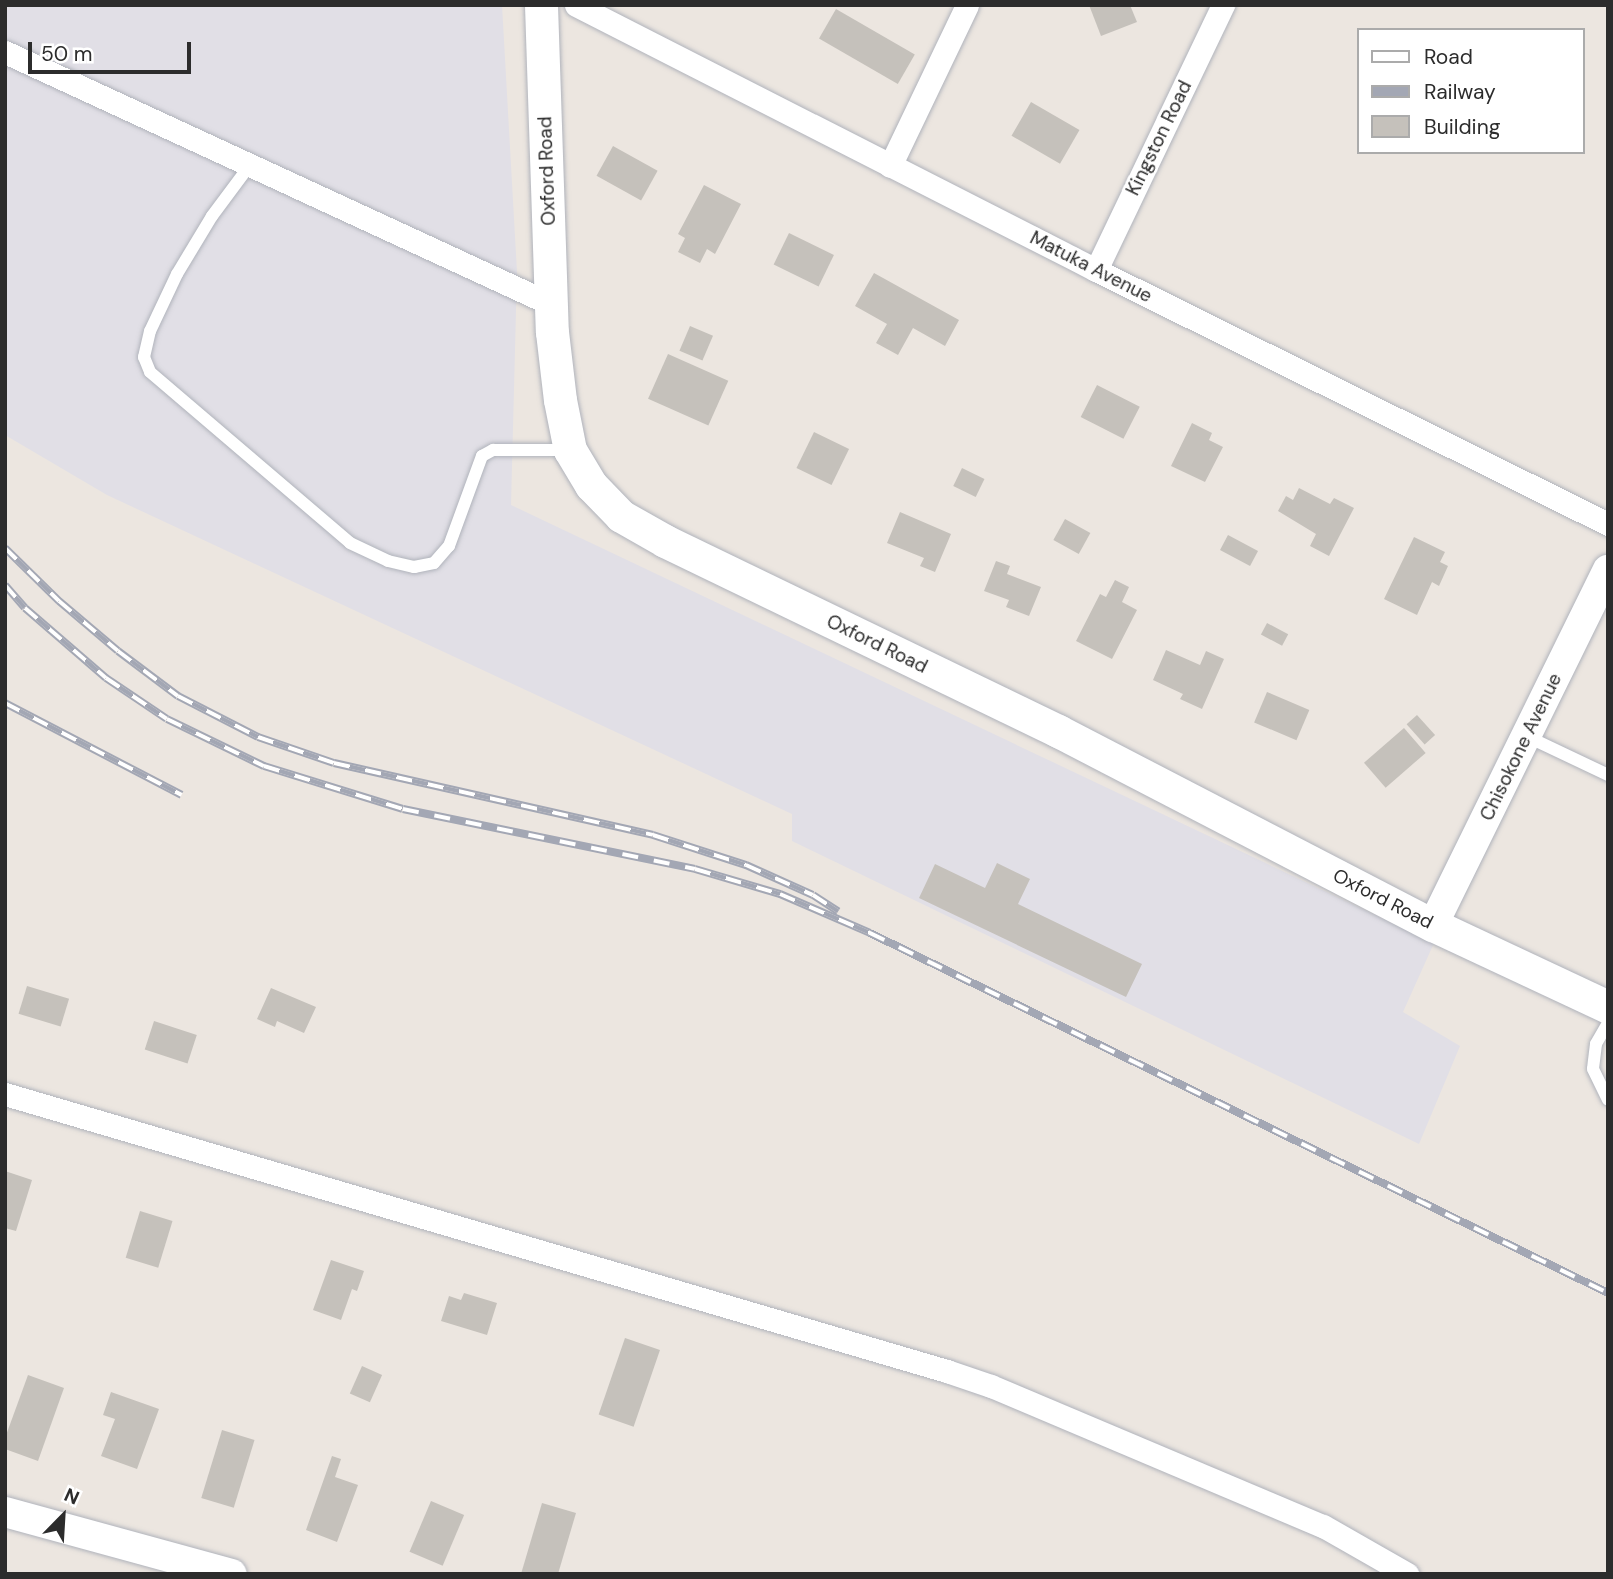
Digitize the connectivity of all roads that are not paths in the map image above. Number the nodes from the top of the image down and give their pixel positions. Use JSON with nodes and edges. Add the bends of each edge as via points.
{"nodes":[{"id":1,"x":541,"y":5,"type":"edge"},
{"id":2,"x":576,"y":5,"type":"edge"},
{"id":3,"x":967,"y":5,"type":"edge"},
{"id":4,"x":1223,"y":5,"type":"edge"},
{"id":5,"x":5,"y":52,"type":"edge"},
{"id":6,"x":250,"y":165,"type":"junction"},
{"id":7,"x":890,"y":166,"type":"junction"},
{"id":8,"x":1096,"y":270,"type":"junction"},
{"id":9,"x":551,"y":304,"type":"junction"},
{"id":10,"x":570,"y":450,"type":"junction"},
{"id":11,"x":1608,"y":524,"type":"edge"},
{"id":12,"x":1608,"y":570,"type":"edge"},
{"id":13,"x":1526,"y":736,"type":"junction"},
{"id":14,"x":1608,"y":775,"type":"edge"},
{"id":15,"x":1433,"y":925,"type":"junction"},
{"id":16,"x":1608,"y":1007,"type":"edge"},
{"id":17,"x":1608,"y":1023,"type":"edge"},
{"id":18,"x":5,"y":1094,"type":"edge"},
{"id":19,"x":1608,"y":1100,"type":"edge"},
{"id":20,"x":5,"y":1513,"type":"edge"},
{"id":21,"x":200,"y":1569,"type":"edge"},
{"id":22,"x":232,"y":1574,"type":"edge"},
{"id":23,"x":1407,"y":1574,"type":"edge"}],
"edges":[{"from":1,"to":9,"type":"main road","name":"Oxford Road"},
{"from":2,"to":7,"type":"street","name":"Matuka Avenue"},
{"from":3,"to":7,"type":"street"},
{"from":4,"to":8,"type":"street","name":"Kingston Road"},
{"from":5,"to":6,"type":"street"},
{"from":6,"to":9,"type":"street"},
{"from":6,"to":10,"type":"lane","via":[[177,274],[150,331],[144,357],[150,372],[350,543],[388,561],[414,567],[434,563],[449,547],[482,456],[493,450]]},
{"from":7,"to":8,"type":"street","name":"Matuka Avenue"},
{"from":8,"to":11,"type":"street","name":"Matuka Avenue"},
{"from":9,"to":10,"type":"main road","name":"Oxford Road"},
{"from":10,"to":15,"type":"main road","name":"Oxford Road","via":[[591,485],[621,516],[665,541],[1058,731]]},
{"from":12,"to":13,"type":"street","name":"Chisokone Avenue"},
{"from":13,"to":14,"type":"lane"},
{"from":13,"to":15,"type":"street","name":"Chisokone Avenue"},
{"from":15,"to":16,"type":"main road","name":"Oxford Road"},
{"from":17,"to":19,"type":"lane","via":[[1597,1044],[1593,1069]]},
{"from":18,"to":23,"type":"street","via":[[969,1379],[1323,1526]]},
{"from":20,"to":21,"type":"street"},
{"from":21,"to":22,"type":"street"}]}
